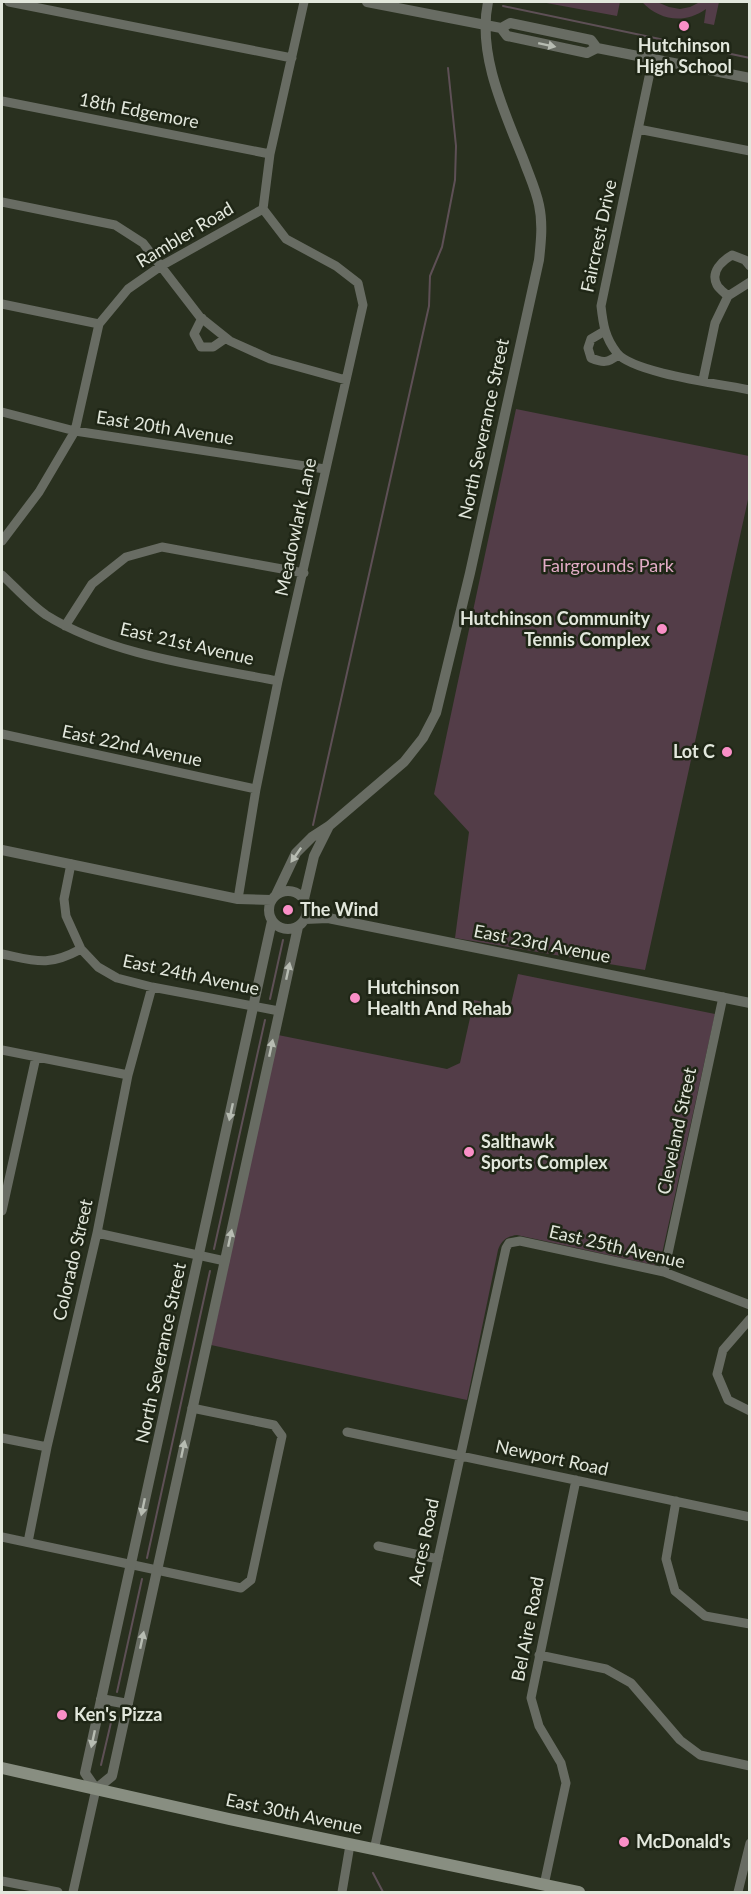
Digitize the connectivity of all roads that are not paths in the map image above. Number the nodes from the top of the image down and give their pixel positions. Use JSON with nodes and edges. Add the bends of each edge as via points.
{"nodes":[{"id":1,"x":9,"y":2,"type":"edge"},
{"id":2,"x":304,"y":2,"type":"edge"},
{"id":3,"x":373,"y":2,"type":"edge"},
{"id":4,"x":488,"y":2,"type":"edge"},
{"id":5,"x":486,"y":25,"type":"junction"},
{"id":6,"x":292,"y":58,"type":"junction"},
{"id":7,"x":653,"y":58,"type":"junction"},
{"id":8,"x":750,"y":78,"type":"edge"},
{"id":9,"x":2,"y":101,"type":"edge"},
{"id":10,"x":638,"y":129,"type":"junction"},
{"id":11,"x":750,"y":152,"type":"edge"},
{"id":12,"x":270,"y":154,"type":"junction"},
{"id":13,"x":2,"y":202,"type":"edge"},
{"id":14,"x":263,"y":209,"type":"junction"},
{"id":15,"x":161,"y":266,"type":"junction"},
{"id":16,"x":750,"y":266,"type":"edge"},
{"id":17,"x":750,"y":282,"type":"edge"},
{"id":18,"x":728,"y":296,"type":"junction"},
{"id":19,"x":2,"y":304,"type":"edge"},
{"id":20,"x":202,"y":318,"type":"junction"},
{"id":21,"x":99,"y":324,"type":"junction"},
{"id":22,"x":603,"y":332,"type":"junction"},
{"id":23,"x":226,"y":338,"type":"junction"},
{"id":24,"x":618,"y":355,"type":"junction"},
{"id":25,"x":346,"y":380,"type":"junction"},
{"id":26,"x":703,"y":380,"type":"junction"},
{"id":27,"x":750,"y":390,"type":"edge"},
{"id":28,"x":2,"y":412,"type":"edge"},
{"id":29,"x":75,"y":431,"type":"junction"},
{"id":30,"x":325,"y":469,"type":"junction"},
{"id":31,"x":2,"y":541,"type":"edge"},
{"id":32,"x":304,"y":573,"type":"junction"},
{"id":33,"x":2,"y":575,"type":"edge"},
{"id":34,"x":65,"y":626,"type":"junction"},
{"id":35,"x":278,"y":681,"type":"junction"},
{"id":36,"x":2,"y":734,"type":"edge"},
{"id":37,"x":256,"y":789,"type":"junction"},
{"id":38,"x":329,"y":826,"type":"junction"},
{"id":39,"x":2,"y":850,"type":"edge"},
{"id":40,"x":70,"y":864,"type":"junction"},
{"id":41,"x":274,"y":897,"type":"junction"},
{"id":42,"x":238,"y":899,"type":"junction"},
{"id":43,"x":305,"y":901,"type":"junction"},
{"id":44,"x":270,"y":917,"type":"junction"},
{"id":45,"x":328,"y":918,"type":"junction"},
{"id":46,"x":302,"y":923,"type":"junction"},
{"id":47,"x":81,"y":949,"type":"junction"},
{"id":48,"x":2,"y":954,"type":"edge"},
{"id":49,"x":152,"y":987,"type":"junction"},
{"id":50,"x":723,"y":998,"type":"junction"},
{"id":51,"x":750,"y":1003,"type":"edge"},
{"id":52,"x":254,"y":1006,"type":"junction"},
{"id":53,"x":279,"y":1011,"type":"junction"},
{"id":54,"x":2,"y":1050,"type":"edge"},
{"id":55,"x":36,"y":1057,"type":"junction"},
{"id":56,"x":128,"y":1075,"type":"junction"},
{"id":57,"x":2,"y":1211,"type":"edge"},
{"id":58,"x":97,"y":1233,"type":"junction"},
{"id":59,"x":509,"y":1243,"type":"joint"},
{"id":60,"x":199,"y":1255,"type":"junction"},
{"id":61,"x":225,"y":1261,"type":"junction"},
{"id":62,"x":664,"y":1272,"type":"junction"},
{"id":63,"x":750,"y":1305,"type":"edge"},
{"id":64,"x":750,"y":1318,"type":"edge"},
{"id":65,"x":192,"y":1408,"type":"junction"},
{"id":66,"x":750,"y":1411,"type":"edge"},
{"id":67,"x":347,"y":1432,"type":"dead end"},
{"id":68,"x":2,"y":1438,"type":"edge"},
{"id":69,"x":47,"y":1447,"type":"junction"},
{"id":70,"x":459,"y":1456,"type":"junction"},
{"id":71,"x":576,"y":1480,"type":"junction"},
{"id":72,"x":676,"y":1502,"type":"junction"},
{"id":73,"x":750,"y":1517,"type":"edge"},
{"id":74,"x":2,"y":1537,"type":"edge"},
{"id":75,"x":28,"y":1542,"type":"junction"},
{"id":76,"x":378,"y":1546,"type":"dead end"},
{"id":77,"x":438,"y":1559,"type":"junction"},
{"id":78,"x":131,"y":1564,"type":"junction"},
{"id":79,"x":157,"y":1570,"type":"junction"},
{"id":80,"x":750,"y":1624,"type":"edge"},
{"id":81,"x":539,"y":1655,"type":"junction"},
{"id":82,"x":101,"y":1699,"type":"junction"},
{"id":83,"x":128,"y":1704,"type":"junction"},
{"id":84,"x":750,"y":1766,"type":"edge"},
{"id":85,"x":2,"y":1768,"type":"edge"},
{"id":86,"x":96,"y":1789,"type":"junction"},
{"id":87,"x":750,"y":1843,"type":"edge"},
{"id":88,"x":350,"y":1845,"type":"junction"},
{"id":89,"x":374,"y":1850,"type":"junction"},
{"id":90,"x":2,"y":1881,"type":"edge"},
{"id":91,"x":544,"y":1885,"type":"junction"},
{"id":92,"x":58,"y":1893,"type":"edge"},
{"id":93,"x":73,"y":1893,"type":"edge"},
{"id":94,"x":342,"y":1893,"type":"edge"},
{"id":95,"x":579,"y":1893,"type":"edge"},
{"id":96,"x":738,"y":1893,"type":"edge"}],
"edges":[{"from":1,"to":6,"type":"street"},
{"from":2,"to":6,"type":"street","name":"Rambler Road"},
{"from":3,"to":5,"type":"street"},
{"from":4,"to":5,"type":"street","name":"North Severance Street"},
{"from":5,"to":7,"type":"street","via":[[501,28],[507,36],[587,53],[597,48]]},
{"from":5,"to":38,"type":"street","name":"North Severance Street","via":[[501,103],[539,206],[539,260],[436,713],[404,762]]},
{"from":6,"to":12,"type":"street","name":"Rambler Road"},
{"from":7,"to":8,"type":"street"},
{"from":7,"to":10,"type":"street","name":"Faircrest Drive"},
{"from":9,"to":12,"type":"street","name":"18th Edgemore"},
{"from":10,"to":11,"type":"street"},
{"from":10,"to":22,"type":"street","name":"Faircrest Drive","via":[[601,306]]},
{"from":12,"to":14,"type":"street","name":"Rambler Road"},
{"from":13,"to":15,"type":"street","via":[[115,225],[143,243]]},
{"from":14,"to":15,"type":"street","name":"Rambler Road"},
{"from":14,"to":25,"type":"street","name":"Meadowlark Lane","via":[[286,238],[358,283],[363,305]]},
{"from":15,"to":20,"type":"street"},
{"from":15,"to":21,"type":"street","name":"Rambler Road","via":[[128,290]]},
{"from":16,"to":18,"type":"street","via":[[732,255],[721,261],[715,275],[717,285]]},
{"from":17,"to":18,"type":"street"},
{"from":18,"to":26,"type":"street","via":[[715,323]]},
{"from":19,"to":21,"type":"street"},
{"from":20,"to":23,"type":"street"},
{"from":20,"to":23,"type":"street","via":[[194,334],[201,347],[213,347]]},
{"from":21,"to":29,"type":"street","name":"Rambler Road"},
{"from":22,"to":24,"type":"street"},
{"from":22,"to":24,"type":"street","via":[[591,339],[591,358],[603,362]]},
{"from":23,"to":25,"type":"street","via":[[270,359]]},
{"from":24,"to":26,"type":"street","via":[[638,367]]},
{"from":25,"to":30,"type":"street","name":"Meadowlark Lane"},
{"from":26,"to":27,"type":"street"},
{"from":28,"to":29,"type":"street","name":"East 20th Avenue"},
{"from":29,"to":30,"type":"street","name":"East 20th Avenue"},
{"from":29,"to":31,"type":"street","name":"Rambler Road","via":[[39,492]]},
{"from":30,"to":32,"type":"street","name":"Meadowlark Lane"},
{"from":32,"to":34,"type":"street","via":[[162,547],[126,557],[117,564],[93,584]]},
{"from":32,"to":35,"type":"street","name":"Meadowlark Lane"},
{"from":33,"to":34,"type":"street","name":"East 21st Avenue","via":[[43,613]]},
{"from":34,"to":35,"type":"street","name":"East 21st Avenue","via":[[122,649]]},
{"from":35,"to":37,"type":"street","name":"Meadowlark Lane"},
{"from":36,"to":37,"type":"street","name":"East 22nd Avenue"},
{"from":37,"to":42,"type":"street","name":"Meadowlark Lane"},
{"from":38,"to":41,"type":"street","name":"North Severance Street","one_way":true,"via":[[296,853]]},
{"from":38,"to":43,"type":"street","name":"North Severance Street","via":[[314,856]]},
{"from":39,"to":40,"type":"street"},
{"from":40,"to":42,"type":"street"},
{"from":40,"to":47,"type":"street","via":[[64,899],[66,916]]},
{"from":41,"to":42,"type":"street"},
{"from":41,"to":43,"type":"street","via":[[291,891]]},
{"from":41,"to":44,"type":"street"},
{"from":42,"to":44,"type":"street"},
{"from":43,"to":45,"type":"street","name":"East 23rd Avenue"},
{"from":43,"to":46,"type":"street","via":[[307,911]]},
{"from":44,"to":46,"type":"street","via":[[276,926],[287,930]]},
{"from":44,"to":52,"type":"street","name":"North Severance Street"},
{"from":45,"to":46,"type":"street","name":"East 23rd Avenue"},
{"from":45,"to":50,"type":"street","name":"East 23rd Avenue"},
{"from":53,"to":46,"type":"street","one_way":true},
{"from":47,"to":48,"type":"street","via":[[51,962]]},
{"from":47,"to":49,"type":"street","name":"East 24th Avenue","via":[[91,961],[117,978]]},
{"from":49,"to":52,"type":"street","name":"East 24th Avenue"},
{"from":49,"to":56,"type":"street","name":"Colorado Street"},
{"from":50,"to":51,"type":"street","name":"East 23rd Avenue"},
{"from":50,"to":62,"type":"street","name":"Cleveland Street"},
{"from":52,"to":53,"type":"street","name":"East 24th Avenue"},
{"from":52,"to":60,"type":"street","name":"North Severance Street","one_way":true},
{"from":61,"to":53,"type":"street","one_way":true},
{"from":54,"to":55,"type":"street"},
{"from":55,"to":56,"type":"street"},
{"from":55,"to":57,"type":"street"},
{"from":56,"to":58,"type":"street","name":"Colorado Street"},
{"from":58,"to":60,"type":"street"},
{"from":58,"to":69,"type":"street","name":"Colorado Street"},
{"from":59,"to":62,"type":"street","name":"East 25th Avenue","via":[[520,1241]]},
{"from":59,"to":70,"type":"street","name":"Acres Road"},
{"from":60,"to":61,"type":"street"},
{"from":60,"to":78,"type":"street","name":"North Severance Street","one_way":true},
{"from":61,"to":65,"type":"street"},
{"from":62,"to":63,"type":"street","name":"East 25th Avenue"},
{"from":64,"to":66,"type":"street","via":[[723,1350],[717,1374],[729,1400]]},
{"from":79,"to":65,"type":"street","one_way":true},
{"from":65,"to":79,"type":"street","via":[[274,1425],[282,1436],[251,1580],[242,1588]]},
{"from":67,"to":70,"type":"street","name":"Newport Road"},
{"from":68,"to":69,"type":"street"},
{"from":69,"to":75,"type":"street","name":"Colorado Street"},
{"from":70,"to":71,"type":"street","name":"Newport Road"},
{"from":70,"to":77,"type":"street","name":"Acres Road"},
{"from":71,"to":72,"type":"street","name":"Newport Road"},
{"from":71,"to":81,"type":"street","name":"Bel Aire Road"},
{"from":72,"to":73,"type":"street","name":"Newport Road"},
{"from":72,"to":80,"type":"street","via":[[666,1559],[675,1591],[705,1616]]},
{"from":74,"to":75,"type":"street"},
{"from":75,"to":78,"type":"street"},
{"from":76,"to":77,"type":"street"},
{"from":77,"to":89,"type":"street","name":"Acres Road"},
{"from":78,"to":79,"type":"street"},
{"from":78,"to":82,"type":"street","name":"North Severance Street"},
{"from":83,"to":79,"type":"street","one_way":true},
{"from":81,"to":84,"type":"street","via":[[606,1669],[631,1683],[680,1740],[700,1755]]},
{"from":81,"to":91,"type":"street","name":"Bel Aire Road","via":[[531,1698],[539,1726],[561,1763],[566,1783]]},
{"from":82,"to":83,"type":"street"},
{"from":82,"to":86,"type":"street","name":"North Severance Street","one_way":true,"via":[[85,1773]]},
{"from":83,"to":86,"type":"street","via":[[112,1776]]},
{"from":85,"to":86,"type":"main road","name":"East 30th Avenue"},
{"from":86,"to":88,"type":"main road","name":"East 30th Avenue"},
{"from":86,"to":93,"type":"street"},
{"from":87,"to":96,"type":"street"},
{"from":88,"to":89,"type":"main road","name":"East 30th Avenue"},
{"from":88,"to":94,"type":"street"},
{"from":89,"to":91,"type":"main road","name":"East 30th Avenue"},
{"from":90,"to":92,"type":"street"},
{"from":91,"to":95,"type":"main road","name":"East 30th Avenue"}]}
